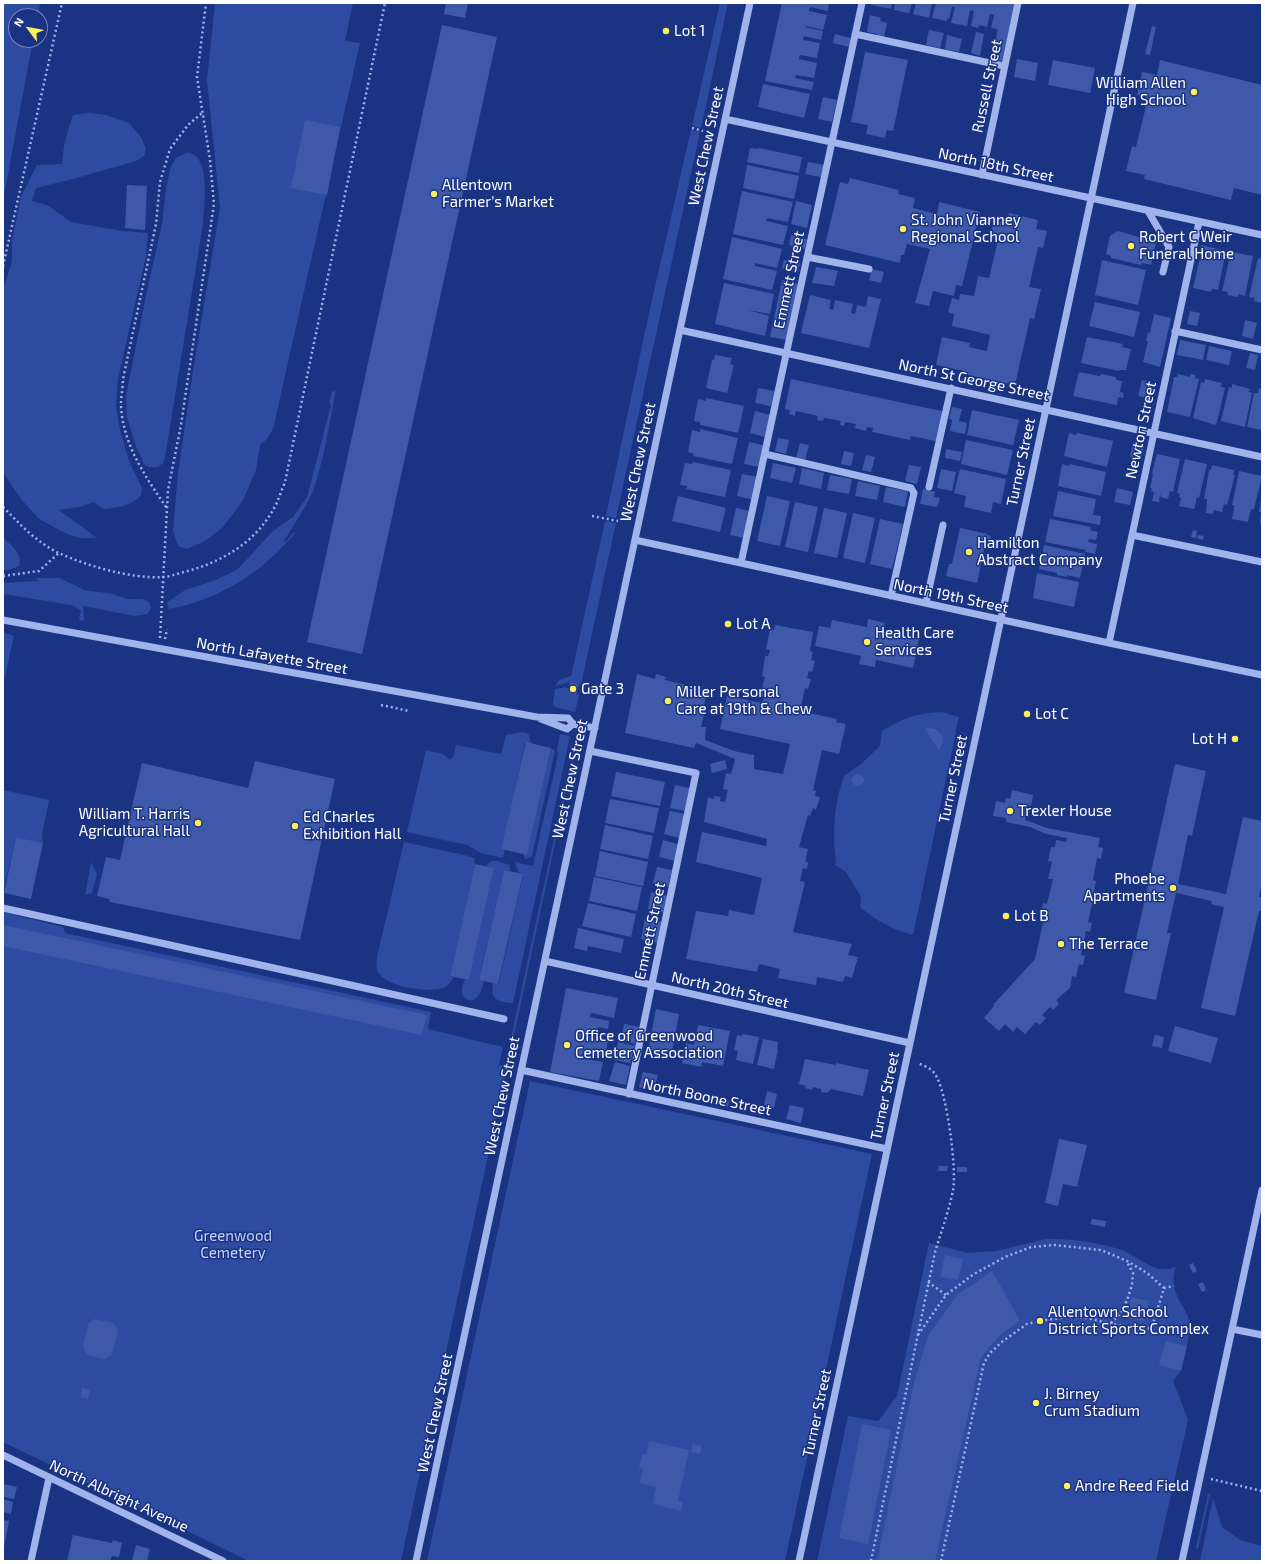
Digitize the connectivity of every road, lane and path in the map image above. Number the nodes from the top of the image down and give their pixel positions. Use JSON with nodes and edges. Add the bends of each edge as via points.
{"nodes":[{"id":1,"x":62,"y":3,"type":"edge"},
{"id":2,"x":206,"y":3,"type":"edge"},
{"id":3,"x":385,"y":3,"type":"edge"},
{"id":4,"x":750,"y":3,"type":"edge"},
{"id":5,"x":862,"y":3,"type":"edge"},
{"id":6,"x":1018,"y":3,"type":"edge"},
{"id":7,"x":1133,"y":3,"type":"edge"},
{"id":8,"x":855,"y":34,"type":"junction"},
{"id":9,"x":1004,"y":66,"type":"junction"},
{"id":10,"x":202,"y":113,"type":"junction"},
{"id":11,"x":725,"y":120,"type":"junction"},
{"id":12,"x":692,"y":128,"type":"dead end"},
{"id":13,"x":703,"y":131,"type":"dead end"},
{"id":14,"x":832,"y":142,"type":"junction"},
{"id":15,"x":982,"y":175,"type":"junction"},
{"id":16,"x":1091,"y":198,"type":"junction"},
{"id":17,"x":1148,"y":211,"type":"junction"},
{"id":18,"x":1199,"y":222,"type":"junction"},
{"id":19,"x":1262,"y":235,"type":"edge"},
{"id":20,"x":807,"y":257,"type":"junction"},
{"id":21,"x":3,"y":266,"type":"edge"},
{"id":22,"x":869,"y":269,"type":"dead end"},
{"id":23,"x":1163,"y":272,"type":"dead end"},
{"id":24,"x":680,"y":330,"type":"junction"},
{"id":25,"x":1175,"y":332,"type":"junction"},
{"id":26,"x":1262,"y":350,"type":"edge"},
{"id":27,"x":787,"y":353,"type":"junction"},
{"id":28,"x":951,"y":388,"type":"junction"},
{"id":29,"x":1046,"y":408,"type":"junction"},
{"id":30,"x":1154,"y":432,"type":"junction"},
{"id":31,"x":765,"y":454,"type":"junction"},
{"id":32,"x":1262,"y":457,"type":"edge"},
{"id":33,"x":929,"y":487,"type":"dead end"},
{"id":34,"x":3,"y":507,"type":"edge"},
{"id":35,"x":166,"y":507,"type":"junction"},
{"id":36,"x":592,"y":516,"type":"dead end"},
{"id":37,"x":618,"y":521,"type":"dead end"},
{"id":38,"x":943,"y":525,"type":"dead end"},
{"id":39,"x":1132,"y":535,"type":"junction"},
{"id":40,"x":635,"y":540,"type":"junction"},
{"id":41,"x":59,"y":553,"type":"junction"},
{"id":42,"x":1262,"y":562,"type":"edge"},
{"id":43,"x":742,"y":563,"type":"junction"},
{"id":44,"x":3,"y":576,"type":"edge"},
{"id":45,"x":163,"y":578,"type":"junction"},
{"id":46,"x":891,"y":596,"type":"junction"},
{"id":47,"x":926,"y":604,"type":"junction"},
{"id":48,"x":3,"y":620,"type":"edge"},
{"id":49,"x":1000,"y":620,"type":"junction"},
{"id":50,"x":1109,"y":643,"type":"junction"},
{"id":51,"x":160,"y":649,"type":"junction"},
{"id":52,"x":1262,"y":675,"type":"edge"},
{"id":53,"x":381,"y":705,"type":"dead end"},
{"id":54,"x":408,"y":711,"type":"dead end"},
{"id":55,"x":595,"y":728,"type":"junction"},
{"id":56,"x":590,"y":750,"type":"junction"},
{"id":57,"x":3,"y":908,"type":"edge"},
{"id":58,"x":545,"y":961,"type":"junction"},
{"id":59,"x":652,"y":986,"type":"junction"},
{"id":60,"x":504,"y":1019,"type":"dead end"},
{"id":61,"x":910,"y":1043,"type":"junction"},
{"id":62,"x":917,"y":1063,"type":"dead end"},
{"id":63,"x":521,"y":1070,"type":"junction"},
{"id":64,"x":629,"y":1094,"type":"junction"},
{"id":65,"x":887,"y":1149,"type":"junction"},
{"id":66,"x":1262,"y":1190,"type":"edge"},
{"id":67,"x":1127,"y":1261,"type":"junction"},
{"id":68,"x":928,"y":1282,"type":"junction"},
{"id":69,"x":1174,"y":1286,"type":"dead end"},
{"id":70,"x":1164,"y":1288,"type":"junction"},
{"id":71,"x":946,"y":1295,"type":"junction"},
{"id":72,"x":1110,"y":1323,"type":"junction"},
{"id":73,"x":1232,"y":1329,"type":"junction"},
{"id":74,"x":1262,"y":1335,"type":"edge"},
{"id":75,"x":917,"y":1337,"type":"junction"},
{"id":76,"x":3,"y":1455,"type":"edge"},
{"id":77,"x":1200,"y":1477,"type":"junction"},
{"id":78,"x":49,"y":1478,"type":"junction"},
{"id":79,"x":1262,"y":1491,"type":"edge"},
{"id":80,"x":31,"y":1561,"type":"edge"},
{"id":81,"x":223,"y":1561,"type":"edge"},
{"id":82,"x":416,"y":1561,"type":"edge"},
{"id":83,"x":799,"y":1561,"type":"edge"},
{"id":84,"x":871,"y":1561,"type":"edge"},
{"id":85,"x":941,"y":1561,"type":"edge"},
{"id":86,"x":1182,"y":1561,"type":"edge"}],
"edges":[{"from":1,"to":21,"type":"path"},
{"from":2,"to":10,"type":"path","via":[[197,77]]},
{"from":3,"to":45,"type":"path","via":[[285,482],[274,510],[244,543],[226,557]]},
{"from":4,"to":11,"type":"street","name":"West Chew Street"},
{"from":5,"to":8,"type":"street","name":"Emmett Street"},
{"from":6,"to":9,"type":"street","name":"Russell Street"},
{"from":7,"to":16,"type":"street","name":"Turner Street"},
{"from":8,"to":9,"type":"street"},
{"from":8,"to":14,"type":"street","name":"Emmett Street"},
{"from":9,"to":15,"type":"street","name":"Russell Street"},
{"from":10,"to":35,"type":"path","via":[[214,204]]},
{"from":10,"to":35,"type":"path","via":[[188,125],[170,150],[160,182],[156,224],[121,403],[124,428],[133,454]]},
{"from":11,"to":14,"type":"street","name":"North 18th Street"},
{"from":11,"to":24,"type":"street","name":"West Chew Street"},
{"from":12,"to":13,"type":"path"},
{"from":14,"to":15,"type":"street","name":"North 18th Street"},
{"from":14,"to":20,"type":"street","name":"Emmett Street"},
{"from":15,"to":16,"type":"street","name":"North 18th Street"},
{"from":16,"to":17,"type":"street","name":"North 18th Street"},
{"from":16,"to":29,"type":"street","name":"Turner Street"},
{"from":17,"to":18,"type":"street","name":"North 18th Street"},
{"from":17,"to":23,"type":"street","via":[[1169,247]]},
{"from":18,"to":19,"type":"street","name":"North 18th Street"},
{"from":18,"to":25,"type":"street","name":"Newton Street"},
{"from":20,"to":22,"type":"street"},
{"from":20,"to":27,"type":"street","name":"Emmett Street"},
{"from":24,"to":27,"type":"street","name":"North St George Street"},
{"from":24,"to":40,"type":"street","name":"West Chew Street"},
{"from":25,"to":26,"type":"street"},
{"from":25,"to":30,"type":"street","name":"Newton Street"},
{"from":27,"to":28,"type":"street","name":"North St George Street"},
{"from":27,"to":31,"type":"street","name":"Emmett Street"},
{"from":28,"to":29,"type":"street","name":"North St George Street"},
{"from":28,"to":33,"type":"street"},
{"from":29,"to":30,"type":"street","name":"North St George Street"},
{"from":29,"to":49,"type":"street","name":"Turner Street"},
{"from":30,"to":32,"type":"street","name":"North St George Street"},
{"from":30,"to":39,"type":"street","name":"Newton Street"},
{"from":31,"to":43,"type":"street","name":"Emmett Street"},
{"from":31,"to":46,"type":"street","via":[[911,488],[914,494]]},
{"from":34,"to":41,"type":"path","via":[[29,532]]},
{"from":35,"to":45,"type":"path"},
{"from":36,"to":37,"type":"path"},
{"from":38,"to":47,"type":"street"},
{"from":39,"to":42,"type":"street"},
{"from":39,"to":50,"type":"street","name":"Newton Street"},
{"from":40,"to":43,"type":"street","name":"North 19th Street"},
{"from":40,"to":55,"type":"street","name":"West Chew Street"},
{"from":41,"to":44,"type":"path","via":[[39,571]]},
{"from":41,"to":45,"type":"path","via":[[105,570]]},
{"from":43,"to":46,"type":"street","name":"North 19th Street"},
{"from":45,"to":51,"type":"path"},
{"from":46,"to":47,"type":"street","name":"North 19th Street"},
{"from":47,"to":49,"type":"street","name":"North 19th Street"},
{"from":48,"to":51,"type":"street","name":"North Lafayette Street"},
{"from":49,"to":50,"type":"street","name":"North 19th Street"},
{"from":49,"to":61,"type":"street","name":"Turner Street"},
{"from":50,"to":52,"type":"street","name":"North 19th Street"},
{"from":51,"to":55,"type":"street","name":"North Lafayette Street","via":[[537,717],[567,729],[573,724]]},
{"from":53,"to":54,"type":"path"},
{"from":55,"to":56,"type":"street","name":"West Chew Street"},
{"from":56,"to":58,"type":"street","name":"West Chew Street"},
{"from":56,"to":59,"type":"street","name":"Emmett Street","via":[[696,773]]},
{"from":57,"to":60,"type":"street"},
{"from":58,"to":59,"type":"street","name":"North 20th Street"},
{"from":58,"to":63,"type":"street","name":"West Chew Street"},
{"from":59,"to":61,"type":"street","name":"North 20th Street"},
{"from":59,"to":64,"type":"street","name":"Emmett Street"},
{"from":61,"to":65,"type":"street","name":"Turner Street"},
{"from":62,"to":68,"type":"path","via":[[935,1074],[943,1095],[950,1128],[952,1166],[953,1189]]},
{"from":63,"to":64,"type":"street","name":"North Boone Street"},
{"from":63,"to":82,"type":"street","name":"West Chew Street"},
{"from":64,"to":65,"type":"street","name":"North Boone Street"},
{"from":65,"to":83,"type":"street","name":"Turner Street"},
{"from":66,"to":73,"type":"street"},
{"from":67,"to":70,"type":"path","via":[[1147,1273]]},
{"from":67,"to":71,"type":"path","via":[[1100,1250],[1054,1245],[1031,1247],[1005,1257],[974,1274]]},
{"from":67,"to":72,"type":"path","via":[[1133,1273],[1132,1285],[1121,1313]]},
{"from":68,"to":71,"type":"path"},
{"from":68,"to":75,"type":"path"},
{"from":69,"to":70,"type":"path"},
{"from":70,"to":72,"type":"path","via":[[1152,1326],[1143,1331]]},
{"from":71,"to":75,"type":"path"},
{"from":72,"to":85,"type":"path","via":[[1067,1317],[1027,1324],[990,1353],[984,1363]]},
{"from":73,"to":74,"type":"street"},
{"from":73,"to":77,"type":"street"},
{"from":75,"to":84,"type":"path"},
{"from":76,"to":78,"type":"street","name":"North Albright Avenue"},
{"from":77,"to":79,"type":"path"},
{"from":77,"to":86,"type":"street"},
{"from":78,"to":80,"type":"street"},
{"from":78,"to":81,"type":"street","name":"North Albright Avenue"}]}
